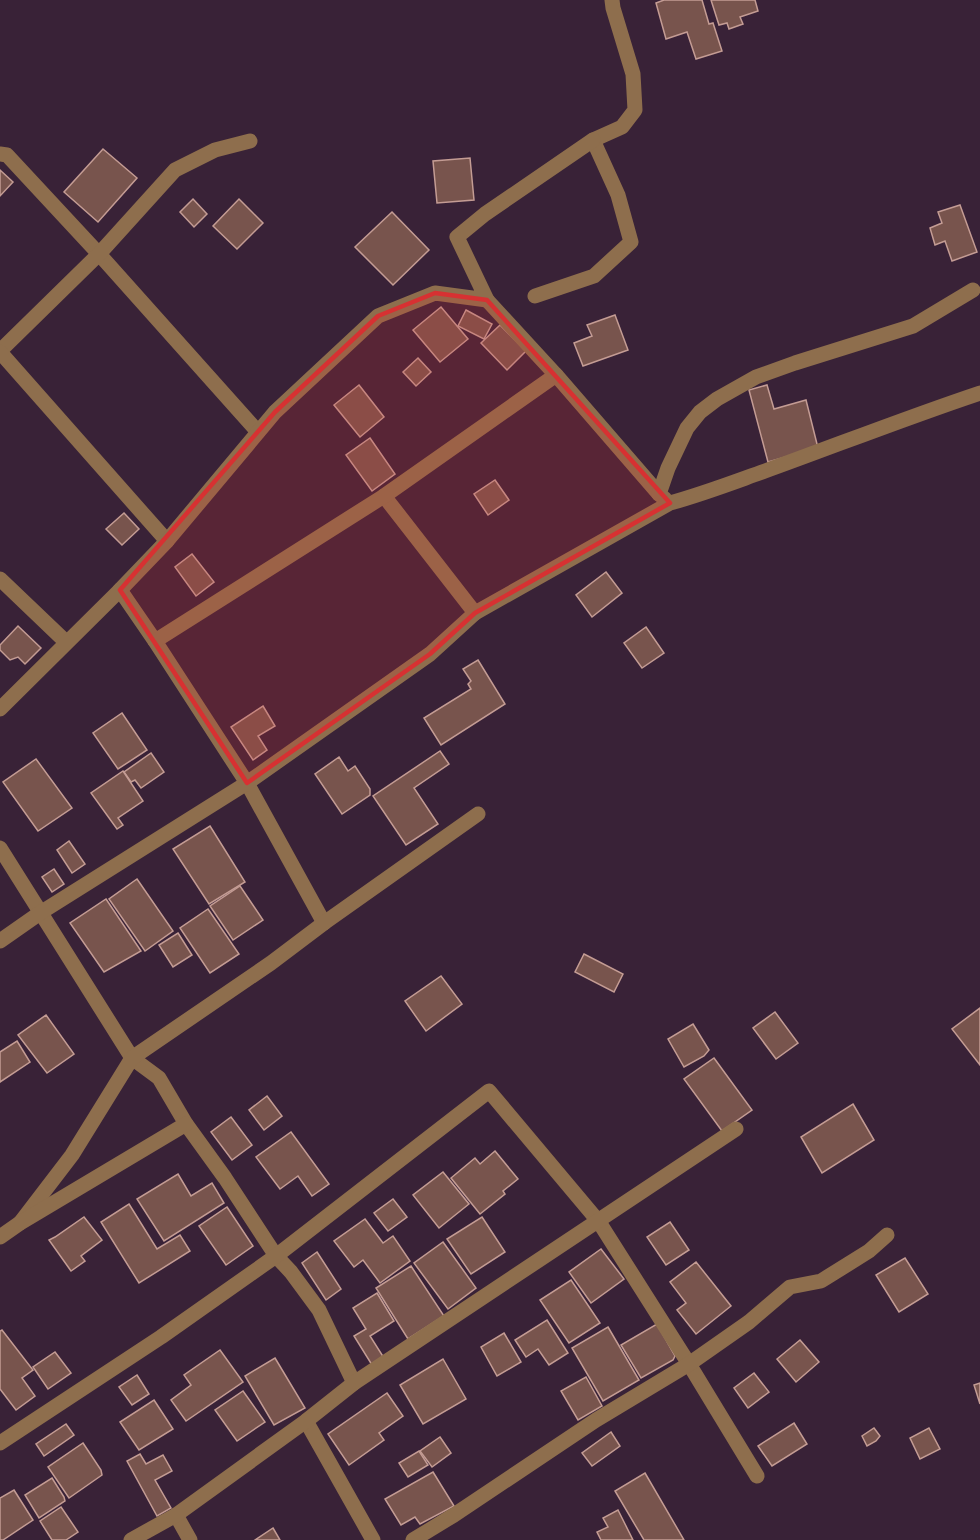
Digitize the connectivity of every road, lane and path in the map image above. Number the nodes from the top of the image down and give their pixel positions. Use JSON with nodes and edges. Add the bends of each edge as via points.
{"nodes":[{"id":1,"x":612,"y":0,"type":"edge"},
{"id":2,"x":593,"y":140,"type":"junction"},
{"id":3,"x":250,"y":141,"type":"dead end"},
{"id":4,"x":0,"y":154,"type":"edge"},
{"id":5,"x":99,"y":254,"type":"junction"},
{"id":6,"x":973,"y":290,"type":"dead end"},
{"id":7,"x":535,"y":296,"type":"dead end"},
{"id":8,"x":487,"y":300,"type":"junction"},
{"id":9,"x":0,"y":351,"type":"edge"},
{"id":10,"x":556,"y":375,"type":"junction"},
{"id":11,"x":980,"y":393,"type":"edge"},
{"id":12,"x":258,"y":432,"type":"junction"},
{"id":13,"x":384,"y":496,"type":"junction"},
{"id":14,"x":665,"y":498,"type":"junction"},
{"id":15,"x":167,"y":541,"type":"junction"},
{"id":16,"x":0,"y":579,"type":"edge"},
{"id":17,"x":120,"y":591,"type":"junction"},
{"id":18,"x":475,"y":613,"type":"junction"},
{"id":19,"x":155,"y":641,"type":"junction"},
{"id":20,"x":66,"y":642,"type":"junction"},
{"id":21,"x":0,"y":709,"type":"edge"},
{"id":22,"x":247,"y":783,"type":"junction"},
{"id":23,"x":478,"y":814,"type":"dead end"},
{"id":24,"x":0,"y":848,"type":"edge"},
{"id":25,"x":40,"y":913,"type":"junction"},
{"id":26,"x":324,"y":922,"type":"junction"},
{"id":27,"x":0,"y":941,"type":"edge"},
{"id":28,"x":132,"y":1058,"type":"junction"},
{"id":29,"x":186,"y":1124,"type":"junction"},
{"id":30,"x":736,"y":1129,"type":"dead end"},
{"id":31,"x":599,"y":1222,"type":"junction"},
{"id":32,"x":20,"y":1223,"type":"junction"},
{"id":33,"x":887,"y":1235,"type":"dead end"},
{"id":34,"x":0,"y":1237,"type":"edge"},
{"id":35,"x":276,"y":1256,"type":"junction"},
{"id":36,"x":689,"y":1364,"type":"junction"},
{"id":37,"x":354,"y":1383,"type":"junction"},
{"id":38,"x":306,"y":1421,"type":"junction"},
{"id":39,"x":0,"y":1443,"type":"edge"},
{"id":40,"x":757,"y":1476,"type":"dead end"},
{"id":41,"x":176,"y":1515,"type":"junction"},
{"id":42,"x":131,"y":1540,"type":"edge"},
{"id":43,"x":190,"y":1540,"type":"edge"},
{"id":44,"x":373,"y":1540,"type":"edge"},
{"id":45,"x":413,"y":1540,"type":"edge"}],
"edges":[{"from":1,"to":2,"type":"street","via":[[633,74],[635,110],[622,127]]},
{"from":2,"to":7,"type":"street","via":[[618,195],[631,242],[594,276]]},
{"from":2,"to":8,"type":"street","via":[[457,237]]},
{"from":3,"to":5,"type":"street","via":[[215,150],[175,170]]},
{"from":4,"to":5,"type":"street","via":[[7,155]]},
{"from":5,"to":9,"type":"street"},
{"from":5,"to":12,"type":"street"},
{"from":6,"to":14,"type":"street","via":[[913,326],[756,377],[717,399],[687,428],[668,468]]},
{"from":8,"to":10,"type":"street"},
{"from":8,"to":12,"type":"street","via":[[435,293],[378,316]]},
{"from":9,"to":15,"type":"street"},
{"from":10,"to":13,"type":"street"},
{"from":10,"to":14,"type":"street"},
{"from":11,"to":14,"type":"street","via":[[701,494]]},
{"from":12,"to":15,"type":"street"},
{"from":13,"to":18,"type":"street"},
{"from":13,"to":19,"type":"street"},
{"from":14,"to":18,"type":"street"},
{"from":15,"to":17,"type":"street"},
{"from":16,"to":20,"type":"street"},
{"from":17,"to":19,"type":"street"},
{"from":17,"to":20,"type":"street"},
{"from":18,"to":22,"type":"street","via":[[430,654]]},
{"from":19,"to":22,"type":"street"},
{"from":20,"to":21,"type":"street"},
{"from":22,"to":25,"type":"street"},
{"from":22,"to":26,"type":"street"},
{"from":23,"to":26,"type":"street"},
{"from":24,"to":25,"type":"street"},
{"from":25,"to":27,"type":"street"},
{"from":25,"to":28,"type":"street"},
{"from":26,"to":28,"type":"street"},
{"from":28,"to":29,"type":"street","via":[[159,1078]]},
{"from":28,"to":32,"type":"street","via":[[72,1155]]},
{"from":29,"to":32,"type":"street"},
{"from":29,"to":35,"type":"street"},
{"from":30,"to":31,"type":"street"},
{"from":31,"to":35,"type":"street","via":[[489,1091]]},
{"from":31,"to":36,"type":"street"},
{"from":31,"to":37,"type":"street"},
{"from":32,"to":34,"type":"street"},
{"from":33,"to":36,"type":"street","via":[[821,1281],[790,1287]]},
{"from":35,"to":37,"type":"street","via":[[319,1310]]},
{"from":35,"to":39,"type":"street"},
{"from":36,"to":40,"type":"street"},
{"from":36,"to":45,"type":"street"},
{"from":37,"to":38,"type":"street"},
{"from":38,"to":41,"type":"street"},
{"from":38,"to":44,"type":"street"},
{"from":41,"to":42,"type":"street"},
{"from":41,"to":43,"type":"street"}]}
